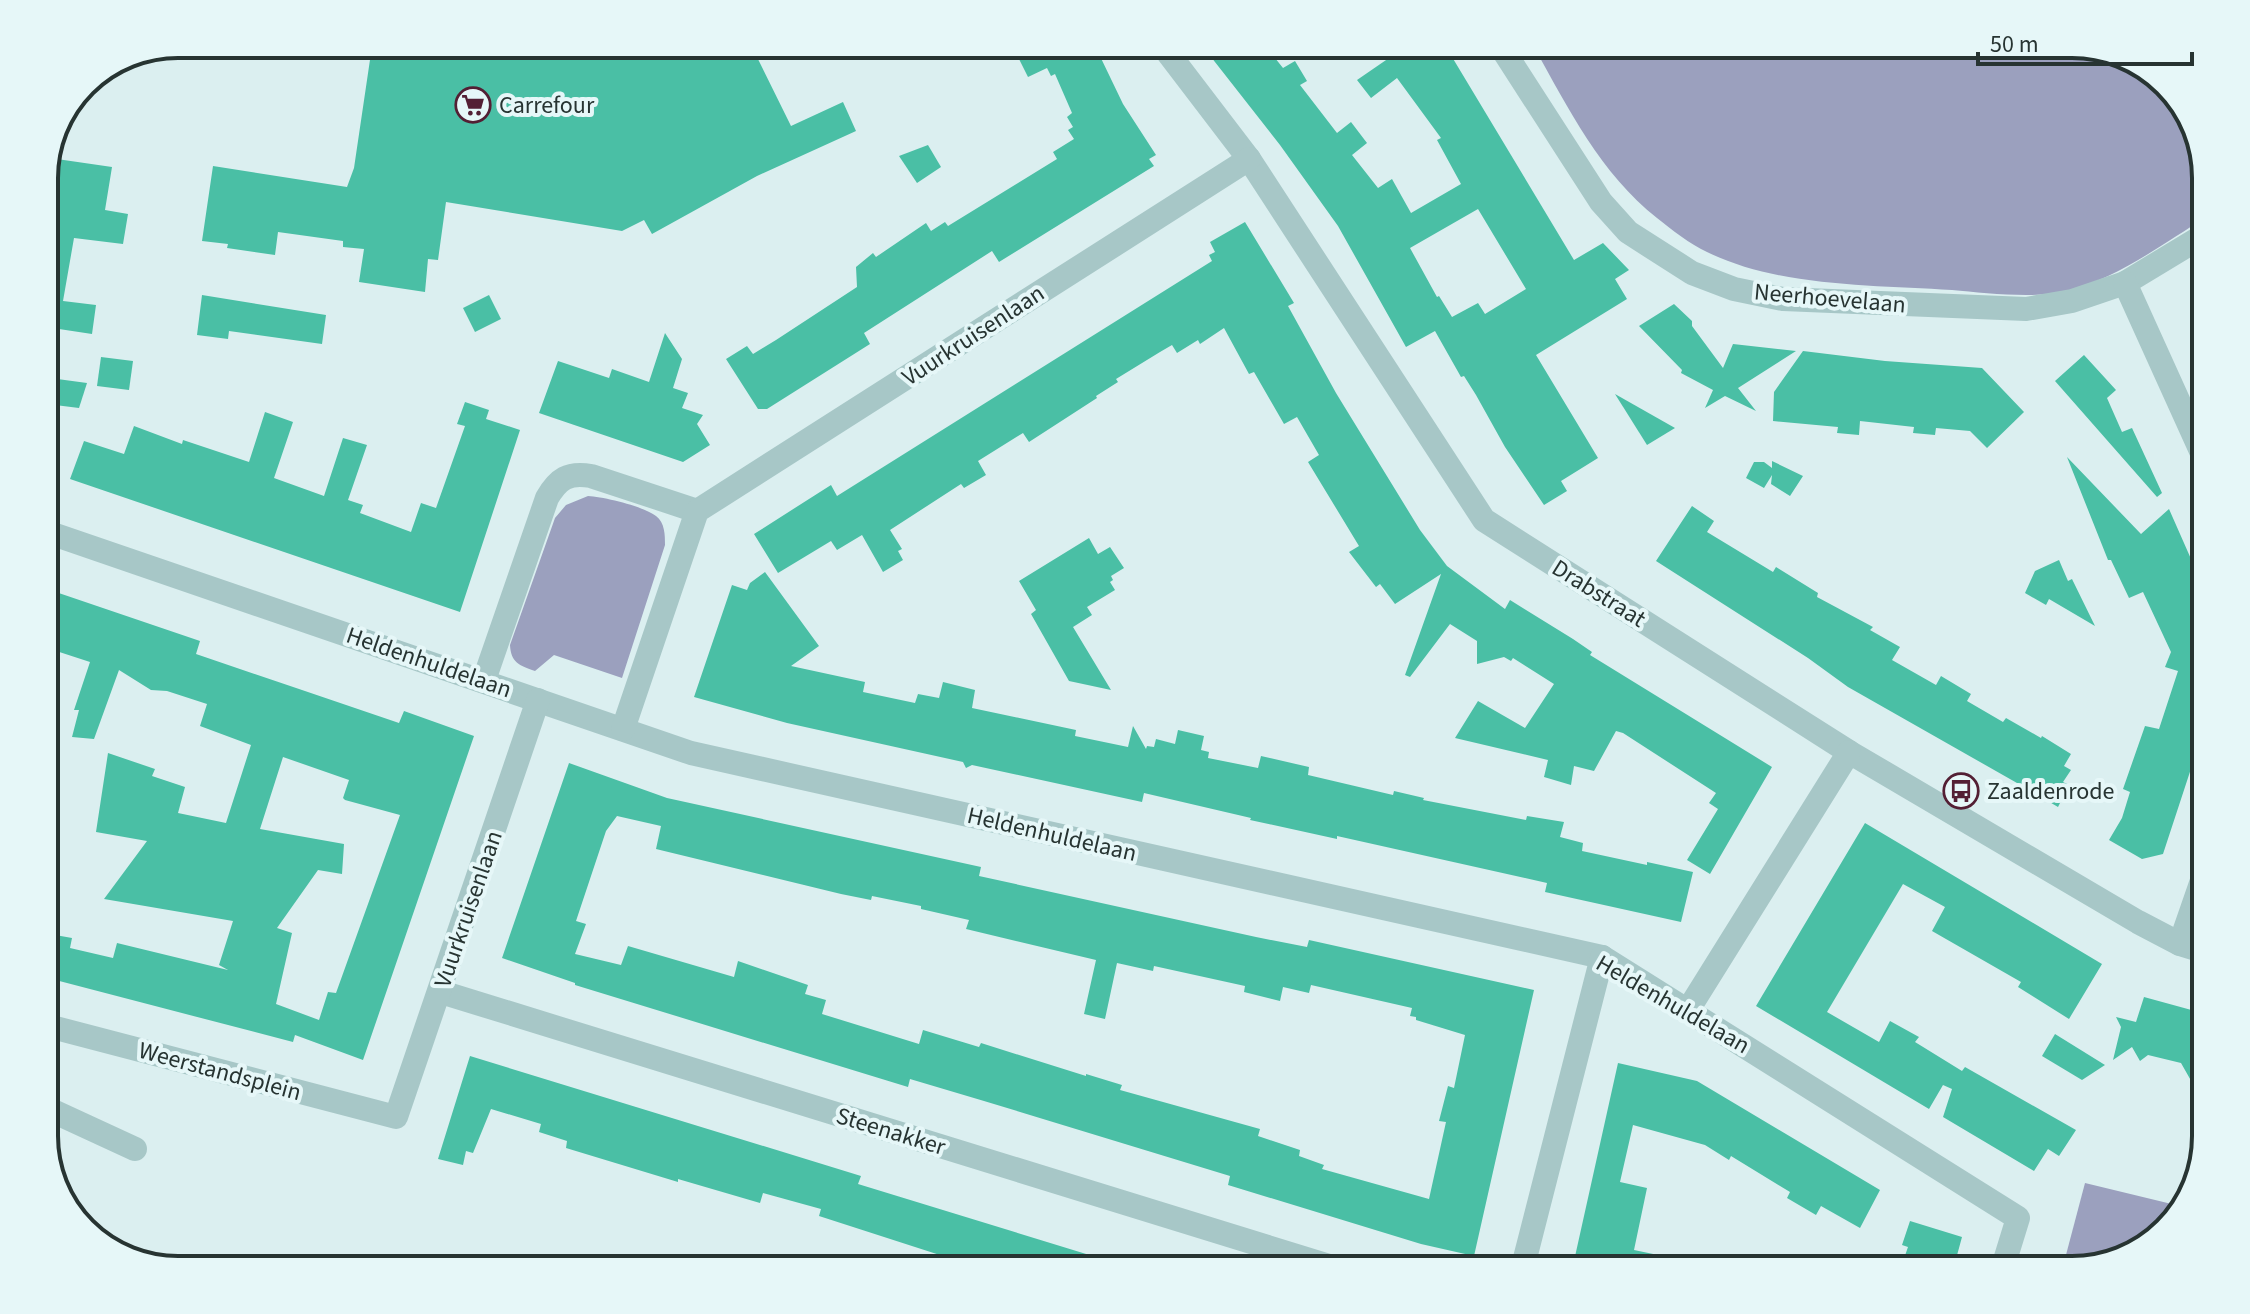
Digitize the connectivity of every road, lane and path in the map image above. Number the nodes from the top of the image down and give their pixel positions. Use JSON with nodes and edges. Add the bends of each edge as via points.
{"nodes":[{"id":1,"x":1172,"y":58,"type":"edge"},
{"id":2,"x":1508,"y":58,"type":"edge"},
{"id":3,"x":1249,"y":159,"type":"junction"},
{"id":4,"x":2192,"y":242,"type":"edge"},
{"id":5,"x":2125,"y":283,"type":"junction"},
{"id":6,"x":2192,"y":431,"type":"edge"},
{"id":7,"x":697,"y":511,"type":"junction"},
{"id":8,"x":58,"y":536,"type":"edge"},
{"id":9,"x":484,"y":680,"type":"junction"},
{"id":10,"x":538,"y":700,"type":"junction"},
{"id":11,"x":623,"y":729,"type":"junction"},
{"id":12,"x":1849,"y":752,"type":"junction"},
{"id":13,"x":2192,"y":909,"type":"edge"},
{"id":14,"x":2180,"y":944,"type":"junction"},
{"id":15,"x":2192,"y":948,"type":"edge"},
{"id":16,"x":1602,"y":957,"type":"junction"},
{"id":17,"x":441,"y":992,"type":"junction"},
{"id":18,"x":1688,"y":1010,"type":"junction"},
{"id":19,"x":58,"y":1029,"type":"edge"},
{"id":20,"x":58,"y":1113,"type":"edge"},
{"id":21,"x":396,"y":1117,"type":"joint"},
{"id":22,"x":135,"y":1149,"type":"dead end"},
{"id":23,"x":1297,"y":1256,"type":"edge"},
{"id":24,"x":1526,"y":1256,"type":"edge"},
{"id":25,"x":2006,"y":1256,"type":"edge"}],
"edges":[{"from":1,"to":3,"type":"street","name":"Drabstraat"},
{"from":2,"to":5,"type":"street","name":"Neerhoevelaan","via":[[1601,202],[1628,232],[1692,273],[1734,289],[1783,299],[2026,309]]},
{"from":3,"to":7,"type":"street","name":"Vuurkruisenlaan"},
{"from":3,"to":12,"type":"street","name":"Drabstraat","via":[[1484,520]]},
{"from":4,"to":5,"type":"street","name":"Neerhoevelaan"},
{"from":5,"to":6,"type":"street"},
{"from":7,"to":9,"type":"street","via":[[591,476],[566,476],[547,498]]},
{"from":7,"to":11,"type":"street"},
{"from":8,"to":9,"type":"street","name":"Heldenhuldelaan"},
{"from":9,"to":10,"type":"street","name":"Heldenhuldelaan"},
{"from":10,"to":11,"type":"street","name":"Heldenhuldelaan"},
{"from":10,"to":17,"type":"street","name":"Vuurkruisenlaan"},
{"from":11,"to":16,"type":"street","name":"Heldenhuldelaan","via":[[691,753]]},
{"from":12,"to":14,"type":"street","name":"Drabstraat"},
{"from":12,"to":18,"type":"street"},
{"from":13,"to":14,"type":"street"},
{"from":14,"to":15,"type":"street","name":"Drabstraat"},
{"from":16,"to":18,"type":"street","name":"Heldenhuldelaan"},
{"from":16,"to":24,"type":"street"},
{"from":17,"to":21,"type":"street","name":"Vuurkruisenlaan"},
{"from":17,"to":23,"type":"street","name":"Steenakker"},
{"from":18,"to":25,"type":"street","name":"Heldenhuldelaan","via":[[2018,1218]]},
{"from":19,"to":21,"type":"street","name":"Weerstandsplein"},
{"from":20,"to":22,"type":"street"}]}
